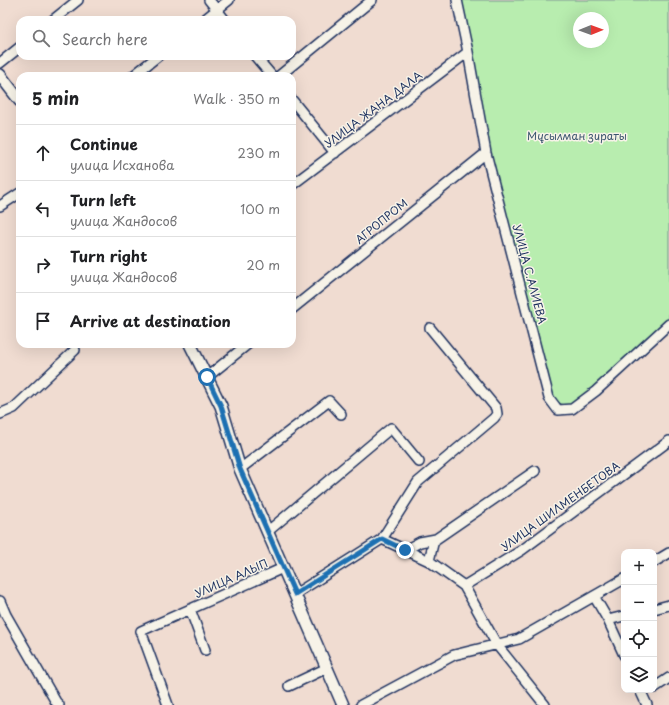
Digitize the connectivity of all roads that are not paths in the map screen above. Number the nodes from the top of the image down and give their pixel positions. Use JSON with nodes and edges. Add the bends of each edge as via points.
{"nodes":[{"id":1,"x":78,"y":0,"type":"edge"},
{"id":2,"x":209,"y":0,"type":"edge"},
{"id":3,"x":229,"y":0,"type":"edge"},
{"id":4,"x":372,"y":0,"type":"edge"},
{"id":5,"x":457,"y":0,"type":"edge"},
{"id":6,"x":217,"y":10,"type":"junction"},
{"id":7,"x":58,"y":16,"type":"edge"},
{"id":8,"x":209,"y":16,"type":"edge"},
{"id":9,"x":222,"y":16,"type":"edge"},
{"id":10,"x":16,"y":50,"type":"edge"},
{"id":11,"x":468,"y":52,"type":"junction"},
{"id":12,"x":153,"y":60,"type":"edge"},
{"id":13,"x":258,"y":60,"type":"edge"},
{"id":14,"x":0,"y":63,"type":"edge"},
{"id":15,"x":138,"y":72,"type":"edge"},
{"id":16,"x":269,"y":72,"type":"edge"},
{"id":17,"x":284,"y":72,"type":"edge"},
{"id":18,"x":0,"y":76,"type":"edge"},
{"id":19,"x":16,"y":96,"type":"edge"},
{"id":20,"x":296,"y":105,"type":"edge"},
{"id":21,"x":335,"y":153,"type":"junction"},
{"id":22,"x":486,"y":153,"type":"junction"},
{"id":23,"x":296,"y":182,"type":"edge"},
{"id":24,"x":16,"y":196,"type":"edge"},
{"id":25,"x":0,"y":206,"type":"edge"},
{"id":26,"x":296,"y":306,"type":"edge"},
{"id":27,"x":669,"y":324,"type":"edge"},
{"id":28,"x":430,"y":328,"type":"dead end"},
{"id":29,"x":192,"y":348,"type":"edge"},
{"id":30,"x":243,"y":348,"type":"edge"},
{"id":31,"x":75,"y":350,"type":"dead end"},
{"id":32,"x":207,"y":377,"type":"junction"},
{"id":33,"x":0,"y":414,"type":"edge"},
{"id":34,"x":341,"y":414,"type":"dead end"},
{"id":35,"x":669,"y":441,"type":"edge"},
{"id":36,"x":419,"y":462,"type":"dead end"},
{"id":37,"x":240,"y":469,"type":"junction"},
{"id":38,"x":536,"y":471,"type":"dead end"},
{"id":39,"x":267,"y":532,"type":"junction"},
{"id":40,"x":382,"y":539,"type":"junction"},
{"id":41,"x":436,"y":539,"type":"junction"},
{"id":42,"x":405,"y":550,"type":"junction"},
{"id":43,"x":669,"y":553,"type":"edge"},
{"id":44,"x":657,"y":560,"type":"edge"},
{"id":45,"x":429,"y":562,"type":"junction"},
{"id":46,"x":283,"y":568,"type":"junction"},
{"id":47,"x":621,"y":581,"type":"edge"},
{"id":48,"x":464,"y":586,"type":"junction"},
{"id":49,"x":295,"y":594,"type":"junction"},
{"id":50,"x":594,"y":596,"type":"junction"},
{"id":51,"x":0,"y":601,"type":"edge"},
{"id":52,"x":669,"y":605,"type":"edge"},
{"id":53,"x":657,"y":608,"type":"edge"},
{"id":54,"x":190,"y":609,"type":"junction"},
{"id":55,"x":621,"y":617,"type":"edge"},
{"id":56,"x":608,"y":620,"type":"junction"},
{"id":57,"x":497,"y":645,"type":"junction"},
{"id":58,"x":621,"y":648,"type":"edge"},
{"id":59,"x":205,"y":650,"type":"dead end"},
{"id":60,"x":327,"y":668,"type":"junction"},
{"id":61,"x":669,"y":678,"type":"edge"},
{"id":62,"x":289,"y":686,"type":"dead end"},
{"id":63,"x":657,"y":686,"type":"edge"},
{"id":64,"x":642,"y":693,"type":"edge"},
{"id":65,"x":59,"y":705,"type":"edge"},
{"id":66,"x":168,"y":705,"type":"edge"},
{"id":67,"x":343,"y":705,"type":"edge"},
{"id":68,"x":361,"y":705,"type":"edge"},
{"id":69,"x":545,"y":705,"type":"edge"},
{"id":70,"x":647,"y":705,"type":"edge"}],
"edges":[{"from":1,"to":7,"type":"street"},
{"from":2,"to":6,"type":"street"},
{"from":3,"to":6,"type":"street"},
{"from":4,"to":17,"type":"street"},
{"from":5,"to":11,"type":"street","name":"УЛИЦА С.АЛИЕВА"},
{"from":6,"to":8,"type":"street"},
{"from":6,"to":9,"type":"street"},
{"from":10,"to":14,"type":"street"},
{"from":11,"to":21,"type":"street","name":"УЛИЦА ЖАНА ДАЛА"},
{"from":11,"to":22,"type":"street","name":"УЛИЦА С.АЛИЕВА"},
{"from":12,"to":15,"type":"street"},
{"from":13,"to":16,"type":"street"},
{"from":18,"to":19,"type":"main road"},
{"from":20,"to":21,"type":"street"},
{"from":21,"to":23,"type":"street","name":"УЛИЦА ЖАНА ДАЛА"},
{"from":22,"to":26,"type":"street","name":"АГРОПРОМ"},
{"from":22,"to":27,"type":"street","name":"УЛИЦА С.АЛИЕВА","via":[[550,398],[558,410],[572,409],[596,392]]},
{"from":24,"to":25,"type":"street"},
{"from":28,"to":40,"type":"street","via":[[496,408],[497,414],[418,482]]},
{"from":29,"to":32,"type":"main road"},
{"from":30,"to":32,"type":"street"},
{"from":31,"to":33,"type":"street","via":[[14,408]]},
{"from":32,"to":37,"type":"main road","via":[[221,406]]},
{"from":34,"to":37,"type":"street","via":[[329,401]]},
{"from":35,"to":48,"type":"street","name":"УЛИЦА ШИЛМЕНБЕТОВА","via":[[522,550]]},
{"from":36,"to":39,"type":"street","via":[[391,428]]},
{"from":37,"to":39,"type":"main road"},
{"from":38,"to":41,"type":"street"},
{"from":39,"to":46,"type":"main road"},
{"from":40,"to":42,"type":"street"},
{"from":40,"to":49,"type":"street"},
{"from":41,"to":42,"type":"street","via":[[420,542]]},
{"from":41,"to":45,"type":"street"},
{"from":42,"to":45,"type":"street"},
{"from":43,"to":44,"type":"street"},
{"from":45,"to":48,"type":"street"},
{"from":46,"to":49,"type":"main road"},
{"from":46,"to":54,"type":"street","name":"УЛИЦА АЛЫП"},
{"from":47,"to":50,"type":"street"},
{"from":48,"to":57,"type":"street"},
{"from":49,"to":60,"type":"main road"},
{"from":50,"to":56,"type":"street"},
{"from":50,"to":57,"type":"street","via":[[519,639]]},
{"from":51,"to":65,"type":"street"},
{"from":52,"to":53,"type":"street"},
{"from":54,"to":59,"type":"street","name":"УЛИЦА АЛЫП"},
{"from":54,"to":66,"type":"street","name":"УЛИЦА АЛЫП","via":[[141,631]]},
{"from":55,"to":56,"type":"street"},
{"from":56,"to":58,"type":"street"},
{"from":57,"to":68,"type":"street","via":[[454,655]]},
{"from":57,"to":69,"type":"street"},
{"from":60,"to":62,"type":"street"},
{"from":60,"to":67,"type":"main road"},
{"from":61,"to":63,"type":"street"},
{"from":64,"to":70,"type":"street"}]}
